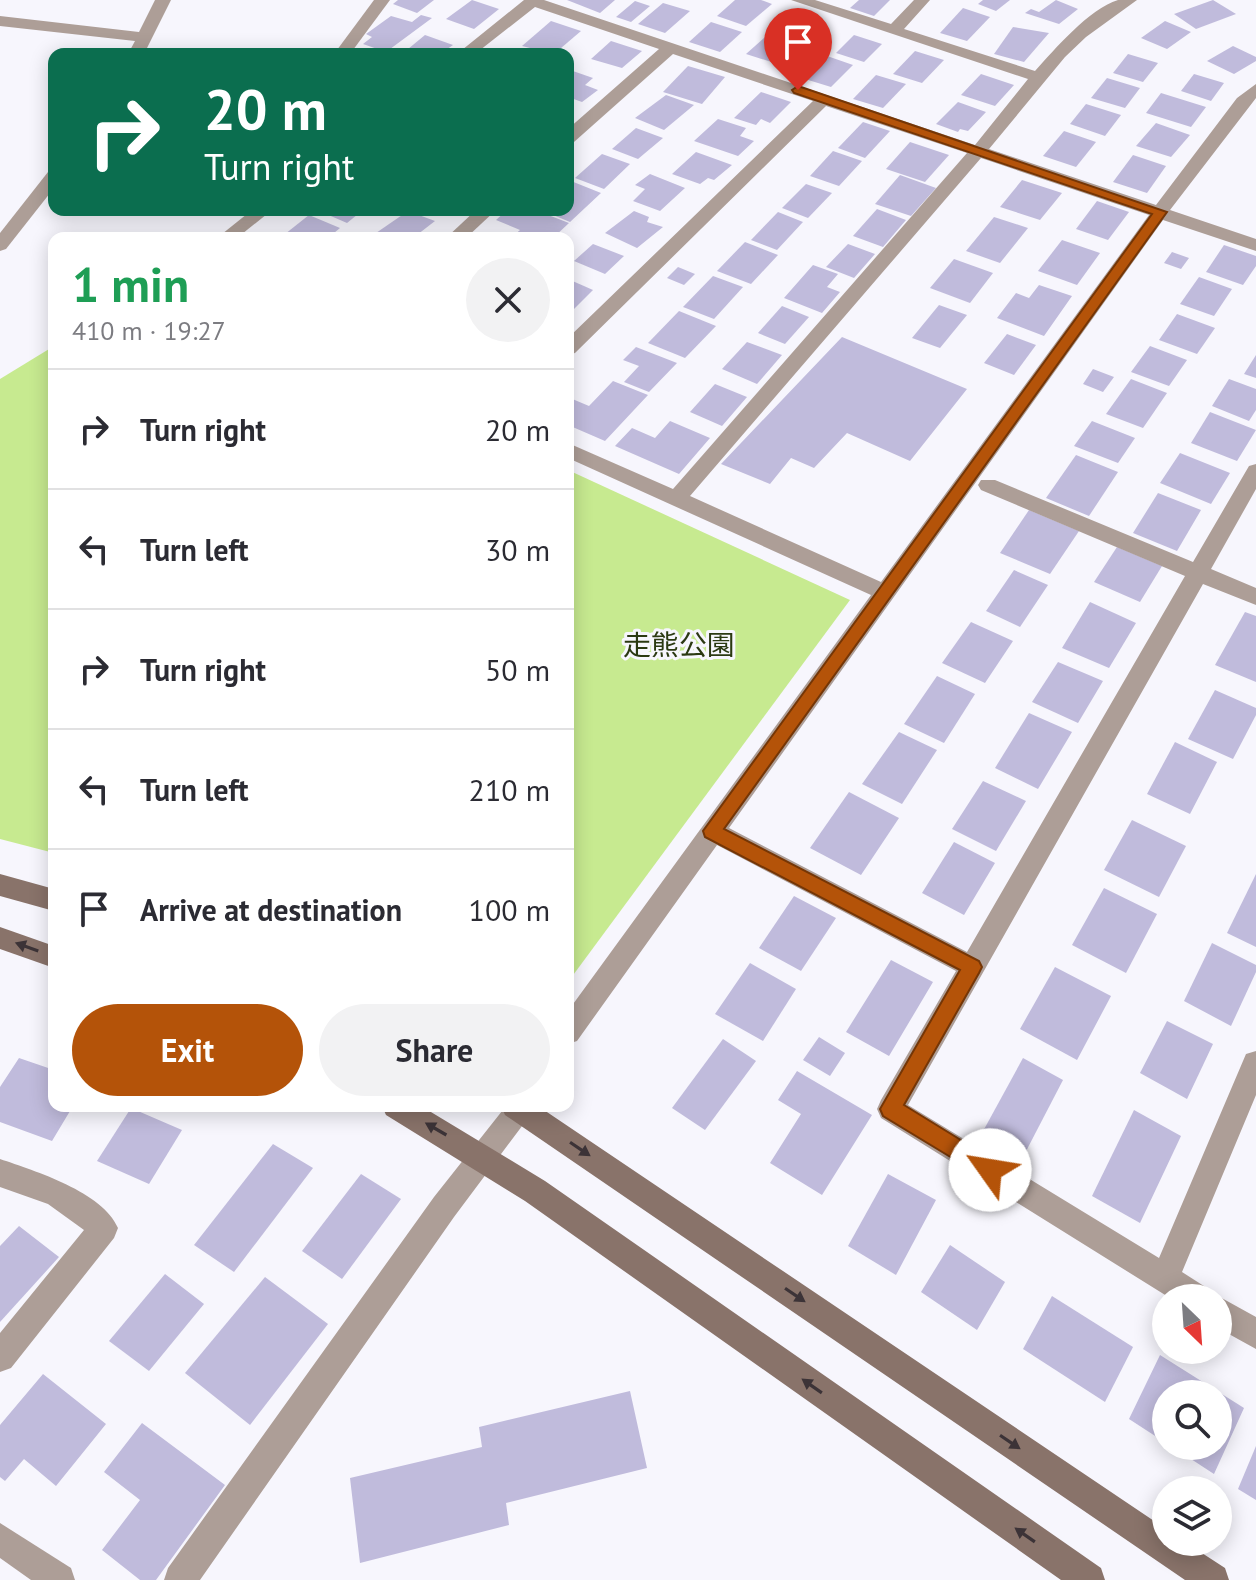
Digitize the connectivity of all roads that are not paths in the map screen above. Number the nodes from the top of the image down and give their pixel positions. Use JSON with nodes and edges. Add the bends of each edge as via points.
{"nodes":[{"id":1,"x":163,"y":0,"type":"edge"},
{"id":2,"x":382,"y":0,"type":"edge"},
{"id":3,"x":799,"y":0,"type":"edge"},
{"id":4,"x":922,"y":0,"type":"edge"},
{"id":5,"x":1129,"y":0,"type":"edge"},
{"id":6,"x":533,"y":1,"type":"edge"},
{"id":7,"x":0,"y":21,"type":"edge"},
{"id":8,"x":894,"y":30,"type":"junction"},
{"id":9,"x":145,"y":37,"type":"junction"},
{"id":10,"x":671,"y":47,"type":"junction"},
{"id":11,"x":139,"y":48,"type":"edge"},
{"id":12,"x":346,"y":48,"type":"edge"},
{"id":13,"x":473,"y":48,"type":"edge"},
{"id":14,"x":1039,"y":77,"type":"junction"},
{"id":15,"x":1256,"y":89,"type":"edge"},
{"id":16,"x":824,"y":99,"type":"junction"},
{"id":17,"x":574,"y":133,"type":"edge"},
{"id":18,"x":978,"y":151,"type":"junction"},
{"id":19,"x":48,"y":184,"type":"edge"},
{"id":20,"x":1160,"y":212,"type":"junction"},
{"id":21,"x":255,"y":216,"type":"edge"},
{"id":22,"x":480,"y":216,"type":"edge"},
{"id":23,"x":234,"y":232,"type":"edge"},
{"id":24,"x":462,"y":232,"type":"edge"},
{"id":25,"x":0,"y":245,"type":"edge"},
{"id":26,"x":1256,"y":245,"type":"edge"},
{"id":27,"x":574,"y":343,"type":"edge"},
{"id":28,"x":574,"y":453,"type":"edge"},
{"id":29,"x":1256,"y":471,"type":"edge"},
{"id":30,"x":988,"y":485,"type":"dead end"},
{"id":31,"x":676,"y":499,"type":"junction"},
{"id":32,"x":1198,"y":573,"type":"junction"},
{"id":33,"x":884,"y":592,"type":"junction"},
{"id":34,"x":1256,"y":597,"type":"edge"},
{"id":35,"x":712,"y":831,"type":"junction"},
{"id":36,"x":0,"y":885,"type":"edge"},
{"id":37,"x":48,"y":898,"type":"edge"},
{"id":38,"x":0,"y":938,"type":"edge"},
{"id":39,"x":48,"y":955,"type":"edge"},
{"id":40,"x":972,"y":967,"type":"junction"},
{"id":41,"x":574,"y":1024,"type":"edge"},
{"id":42,"x":1256,"y":1063,"type":"edge"},
{"id":43,"x":406,"y":1112,"type":"edge"},
{"id":44,"x":516,"y":1112,"type":"edge"},
{"id":45,"x":527,"y":1112,"type":"edge"},
{"id":46,"x":484,"y":1158,"type":"junction"},
{"id":47,"x":0,"y":1173,"type":"edge"},
{"id":48,"x":1165,"y":1278,"type":"junction"},
{"id":49,"x":1175,"y":1284,"type":"edge"},
{"id":50,"x":1232,"y":1319,"type":"edge"},
{"id":51,"x":1256,"y":1334,"type":"edge"},
{"id":52,"x":0,"y":1357,"type":"edge"},
{"id":53,"x":0,"y":1539,"type":"edge"},
{"id":54,"x":59,"y":1580,"type":"edge"},
{"id":55,"x":180,"y":1580,"type":"edge"},
{"id":56,"x":1089,"y":1580,"type":"edge"},
{"id":57,"x":1213,"y":1580,"type":"edge"}],
"edges":[{"from":1,"to":9,"type":"street"},
{"from":2,"to":12,"type":"street"},
{"from":3,"to":8,"type":"street"},
{"from":4,"to":8,"type":"street"},
{"from":5,"to":14,"type":"street","via":[[1085,29]]},
{"from":6,"to":10,"type":"street"},
{"from":6,"to":13,"type":"street"},
{"from":7,"to":9,"type":"street"},
{"from":8,"to":14,"type":"street"},
{"from":9,"to":11,"type":"street"},
{"from":10,"to":16,"type":"street"},
{"from":10,"to":17,"type":"street"},
{"from":14,"to":18,"type":"street"},
{"from":15,"to":20,"type":"street"},
{"from":16,"to":18,"type":"street"},
{"from":16,"to":27,"type":"street"},
{"from":18,"to":20,"type":"street"},
{"from":18,"to":31,"type":"street"},
{"from":19,"to":25,"type":"street"},
{"from":20,"to":26,"type":"street"},
{"from":20,"to":33,"type":"street"},
{"from":21,"to":23,"type":"street"},
{"from":22,"to":24,"type":"street"},
{"from":28,"to":31,"type":"street"},
{"from":29,"to":32,"type":"street"},
{"from":30,"to":32,"type":"street"},
{"from":31,"to":33,"type":"street"},
{"from":32,"to":34,"type":"street"},
{"from":32,"to":40,"type":"street"},
{"from":33,"to":35,"type":"street"},
{"from":35,"to":40,"type":"street"},
{"from":35,"to":41,"type":"street"},
{"from":36,"to":37,"type":"street"},
{"from":39,"to":38,"type":"street","one_way":true},
{"from":40,"to":48,"type":"street","via":[[891,1109]]},
{"from":42,"to":48,"type":"street"},
{"from":46,"to":43,"type":"street","one_way":true},
{"from":44,"to":46,"type":"street"},
{"from":45,"to":57,"type":"street","one_way":true},
{"from":46,"to":55,"type":"street"},
{"from":56,"to":46,"type":"street","one_way":true},
{"from":47,"to":52,"type":"street","via":[[57,1193],[104,1228]]},
{"from":48,"to":49,"type":"street"},
{"from":50,"to":51,"type":"street"},
{"from":53,"to":54,"type":"street"}]}
